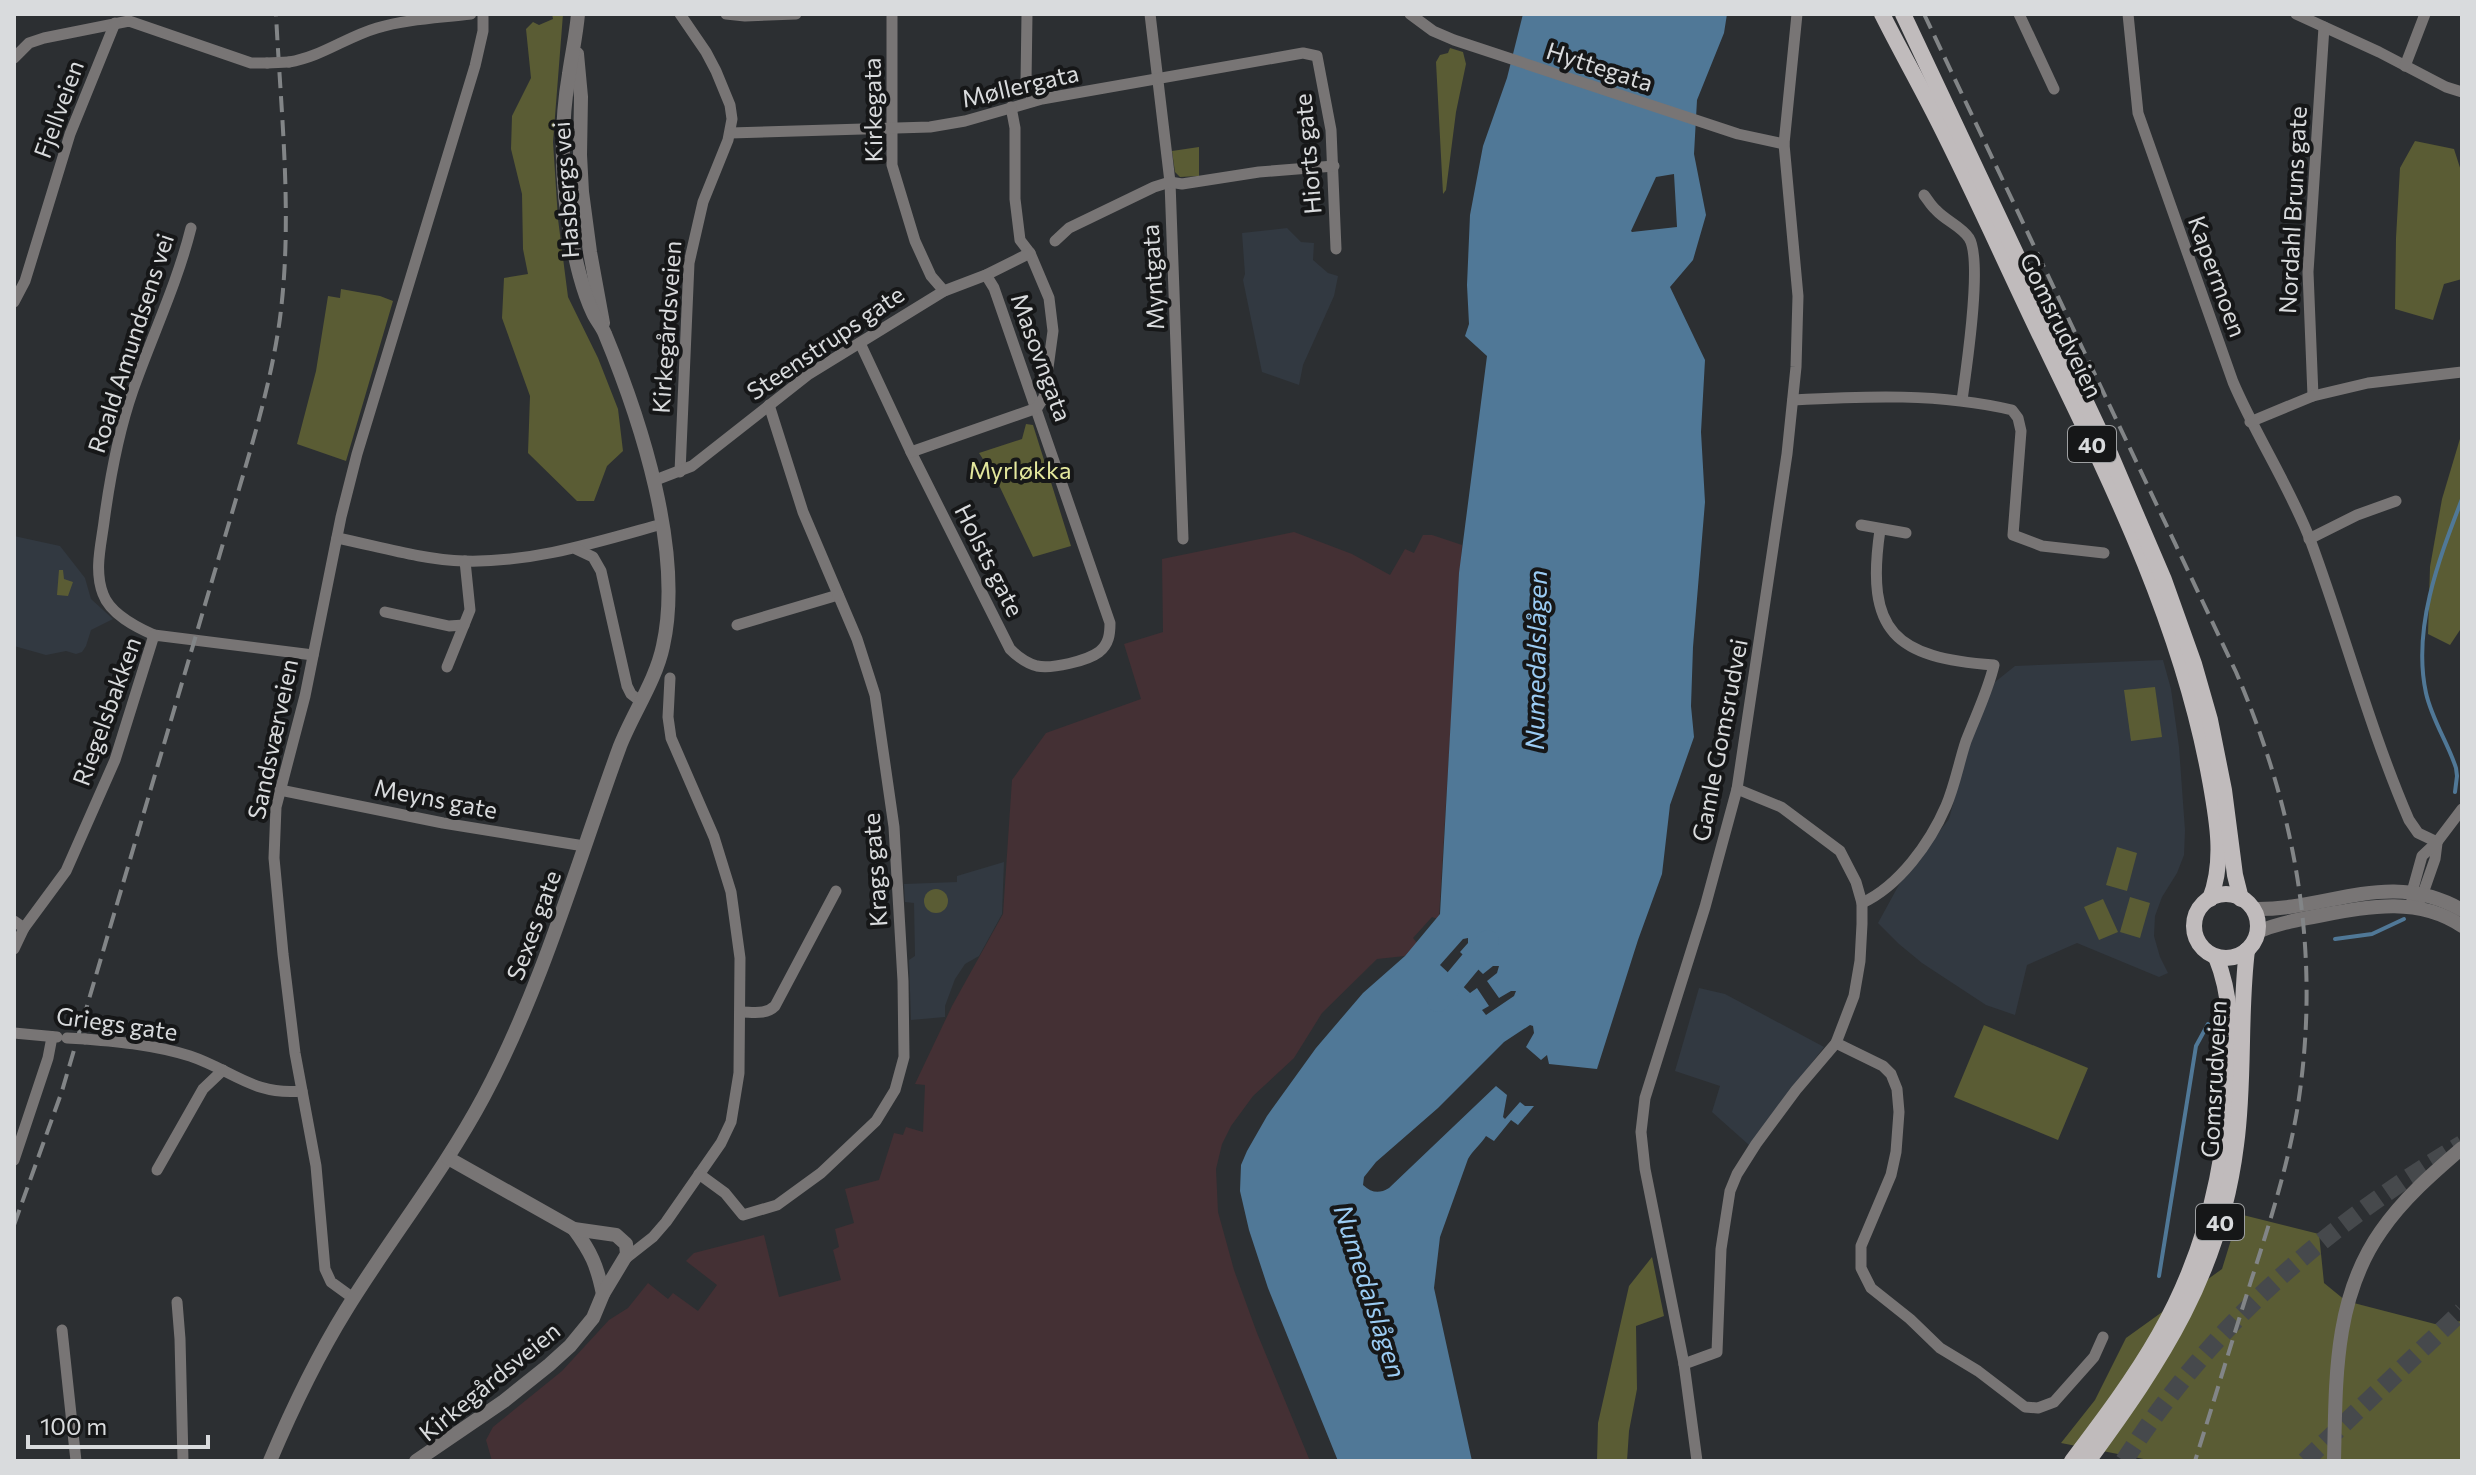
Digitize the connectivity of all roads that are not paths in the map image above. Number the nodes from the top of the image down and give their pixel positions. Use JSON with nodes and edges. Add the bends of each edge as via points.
{"nodes":[{"id":1,"x":471,"y":14,"type":"edge"},
{"id":2,"x":483,"y":14,"type":"edge"},
{"id":3,"x":578,"y":14,"type":"edge"},
{"id":4,"x":726,"y":14,"type":"edge"},
{"id":5,"x":796,"y":14,"type":"edge"},
{"id":6,"x":892,"y":14,"type":"edge"},
{"id":7,"x":1027,"y":14,"type":"edge"},
{"id":8,"x":1150,"y":14,"type":"edge"},
{"id":9,"x":1410,"y":14,"type":"edge"},
{"id":10,"x":1797,"y":14,"type":"edge"},
{"id":11,"x":1882,"y":14,"type":"edge"},
{"id":12,"x":1903,"y":14,"type":"edge"},
{"id":13,"x":2019,"y":14,"type":"edge"},
{"id":14,"x":2128,"y":14,"type":"edge"},
{"id":15,"x":2296,"y":14,"type":"edge"},
{"id":16,"x":2425,"y":14,"type":"edge"},
{"id":17,"x":685,"y":16,"type":"edge"},
{"id":18,"x":129,"y":18,"type":"edge"},
{"id":19,"x":393,"y":19,"type":"edge"},
{"id":20,"x":115,"y":23,"type":"junction"},
{"id":21,"x":2324,"y":27,"type":"junction"},
{"id":22,"x":1317,"y":56,"type":"joint"},
{"id":23,"x":14,"y":58,"type":"edge"},
{"id":24,"x":2405,"y":66,"type":"junction"},
{"id":25,"x":1159,"y":77,"type":"junction"},
{"id":26,"x":2054,"y":89,"type":"dead end"},
{"id":27,"x":2462,"y":92,"type":"edge"},
{"id":28,"x":1033,"y":101,"type":"junction"},
{"id":29,"x":1011,"y":107,"type":"junction"},
{"id":30,"x":891,"y":129,"type":"junction"},
{"id":31,"x":730,"y":133,"type":"junction"},
{"id":32,"x":1784,"y":144,"type":"junction"},
{"id":33,"x":1334,"y":166,"type":"junction"},
{"id":34,"x":1170,"y":182,"type":"junction"},
{"id":35,"x":1924,"y":195,"type":"dead end"},
{"id":36,"x":191,"y":228,"type":"dead end"},
{"id":37,"x":1055,"y":241,"type":"dead end"},
{"id":38,"x":1336,"y":249,"type":"dead end"},
{"id":39,"x":1030,"y":253,"type":"junction"},
{"id":40,"x":986,"y":275,"type":"junction"},
{"id":41,"x":944,"y":291,"type":"junction"},
{"id":42,"x":14,"y":302,"type":"edge"},
{"id":43,"x":860,"y":343,"type":"junction"},
{"id":44,"x":2462,"y":372,"type":"edge"},
{"id":45,"x":2313,"y":396,"type":"junction"},
{"id":46,"x":1793,"y":400,"type":"junction"},
{"id":47,"x":1962,"y":400,"type":"junction"},
{"id":48,"x":769,"y":405,"type":"junction"},
{"id":49,"x":1037,"y":408,"type":"junction"},
{"id":50,"x":2250,"y":422,"type":"junction"},
{"id":51,"x":911,"y":452,"type":"junction"},
{"id":52,"x":680,"y":472,"type":"junction"},
{"id":53,"x":653,"y":481,"type":"junction"},
{"id":54,"x":2396,"y":501,"type":"dead end"},
{"id":55,"x":662,"y":524,"type":"junction"},
{"id":56,"x":1861,"y":525,"type":"dead end"},
{"id":57,"x":1880,"y":530,"type":"junction"},
{"id":58,"x":1906,"y":533,"type":"dead end"},
{"id":59,"x":337,"y":538,"type":"junction"},
{"id":60,"x":1183,"y":539,"type":"dead end"},
{"id":61,"x":2309,"y":539,"type":"junction"},
{"id":62,"x":576,"y":549,"type":"junction"},
{"id":63,"x":2104,"y":553,"type":"dead end"},
{"id":64,"x":465,"y":561,"type":"junction"},
{"id":65,"x":838,"y":595,"type":"junction"},
{"id":66,"x":385,"y":612,"type":"dead end"},
{"id":67,"x":464,"y":625,"type":"junction"},
{"id":68,"x":737,"y":625,"type":"dead end"},
{"id":69,"x":154,"y":635,"type":"junction"},
{"id":70,"x":1110,"y":638,"type":"joint"},
{"id":71,"x":313,"y":655,"type":"junction"},
{"id":72,"x":447,"y":667,"type":"dead end"},
{"id":73,"x":670,"y":678,"type":"dead end"},
{"id":74,"x":640,"y":701,"type":"junction"},
{"id":75,"x":1737,"y":789,"type":"junction"},
{"id":76,"x":280,"y":790,"type":"junction"},
{"id":77,"x":2462,"y":809,"type":"edge"},
{"id":78,"x":2437,"y":842,"type":"junction"},
{"id":79,"x":584,"y":846,"type":"junction"},
{"id":80,"x":836,"y":891,"type":"dead end"},
{"id":81,"x":2417,"y":898,"type":"junction"},
{"id":82,"x":2210,"y":899,"type":"junction"},
{"id":83,"x":1862,"y":903,"type":"junction"},
{"id":84,"x":2247,"y":904,"type":"junction"},
{"id":85,"x":2462,"y":910,"type":"edge"},
{"id":86,"x":2462,"y":926,"type":"edge"},
{"id":87,"x":17,"y":927,"type":"edge"},
{"id":88,"x":2257,"y":932,"type":"junction"},
{"id":89,"x":14,"y":949,"type":"edge"},
{"id":90,"x":2247,"y":950,"type":"junction"},
{"id":91,"x":2216,"y":957,"type":"junction"},
{"id":92,"x":741,"y":1012,"type":"junction"},
{"id":93,"x":14,"y":1033,"type":"edge"},
{"id":94,"x":52,"y":1037,"type":"junction"},
{"id":95,"x":1836,"y":1043,"type":"junction"},
{"id":96,"x":223,"y":1070,"type":"junction"},
{"id":97,"x":302,"y":1091,"type":"junction"},
{"id":98,"x":2462,"y":1148,"type":"edge"},
{"id":99,"x":448,"y":1158,"type":"junction"},
{"id":100,"x":14,"y":1160,"type":"edge"},
{"id":101,"x":157,"y":1170,"type":"dead end"},
{"id":102,"x":699,"y":1174,"type":"junction"},
{"id":103,"x":574,"y":1229,"type":"junction"},
{"id":104,"x":603,"y":1234,"type":"junction"},
{"id":105,"x":653,"y":1237,"type":"junction"},
{"id":106,"x":623,"y":1240,"type":"junction"},
{"id":107,"x":594,"y":1258,"type":"junction"},
{"id":108,"x":622,"y":1262,"type":"junction"},
{"id":109,"x":603,"y":1294,"type":"junction"},
{"id":110,"x":353,"y":1298,"type":"junction"},
{"id":111,"x":177,"y":1302,"type":"dead end"},
{"id":112,"x":62,"y":1330,"type":"dead end"},
{"id":113,"x":2103,"y":1337,"type":"dead end"},
{"id":114,"x":1684,"y":1364,"type":"junction"},
{"id":115,"x":423,"y":1459,"type":"edge"},
{"id":116,"x":76,"y":1461,"type":"edge"},
{"id":117,"x":183,"y":1461,"type":"edge"},
{"id":118,"x":270,"y":1461,"type":"edge"},
{"id":119,"x":1697,"y":1461,"type":"edge"},
{"id":120,"x":2072,"y":1461,"type":"edge"},
{"id":121,"x":2088,"y":1461,"type":"edge"},
{"id":122,"x":2334,"y":1461,"type":"edge"}],
"edges":[{"from":1,"to":19,"type":"street"},
{"from":2,"to":59,"type":"street","name":"Sandsværveien","via":[[471,81],[357,454]]},
{"from":3,"to":53,"type":"street","name":"Hasbergs vei","via":[[583,201],[604,331]]},
{"from":4,"to":5,"type":"street"},
{"from":6,"to":30,"type":"street","name":"Kirkegata"},
{"from":7,"to":28,"type":"street","via":[[1026,82]]},
{"from":8,"to":25,"type":"street","name":"Myntgata"},
{"from":9,"to":32,"type":"street","name":"Hyttegata","via":[[1433,31],[1500,56],[1738,134]]},
{"from":10,"to":32,"type":"street","name":"Gamle Gomsrudvei"},
{"from":11,"to":82,"type":"main road","name":"Gomsrudveien","number":"40","via":[[2097,454],[2162,609],[2212,792],[2219,856]]},
{"from":12,"to":84,"type":"main road","name":"Gomsrudveien","number":"40","via":[[2113,460],[2174,604],[2216,747],[2235,875]]},
{"from":13,"to":26,"type":"street"},
{"from":14,"to":50,"type":"street","name":"Kapermoen","via":[[2138,113]]},
{"from":15,"to":21,"type":"street"},
{"from":16,"to":24,"type":"street"},
{"from":17,"to":31,"type":"street","name":"Kirkegårdsveien","via":[[722,84],[730,105]]},
{"from":18,"to":19,"type":"street","bridge":true,"via":[[251,63],[309,58]]},
{"from":18,"to":20,"type":"street"},
{"from":20,"to":23,"type":"street","via":[[29,43]]},
{"from":20,"to":42,"type":"street","name":"Fjellveien","via":[[70,134]]},
{"from":21,"to":24,"type":"street"},
{"from":21,"to":45,"type":"street","name":"Nordahl Bruns gate","via":[[2308,272]]},
{"from":22,"to":25,"type":"street","name":"Møllergata","via":[[1303,53]]},
{"from":22,"to":33,"type":"street","name":"Hiorts gate"},
{"from":24,"to":27,"type":"street"},
{"from":25,"to":28,"type":"street","name":"Møllergata"},
{"from":25,"to":34,"type":"street","name":"Myntgata"},
{"from":28,"to":29,"type":"street","name":"Møllergata"},
{"from":29,"to":30,"type":"street","name":"Møllergata","via":[[947,124]]},
{"from":29,"to":39,"type":"street","via":[[1018,226]]},
{"from":30,"to":31,"type":"street","name":"Møllergata"},
{"from":30,"to":41,"type":"street","name":"Kirkegata","via":[[892,165],[915,241]]},
{"from":31,"to":52,"type":"street","name":"Kirkegårdsveien","via":[[703,202],[689,263]]},
{"from":32,"to":46,"type":"street","name":"Gamle Gomsrudvei","via":[[1798,296]]},
{"from":33,"to":34,"type":"street"},
{"from":33,"to":38,"type":"street","name":"Hiorts gate"},
{"from":34,"to":37,"type":"street","via":[[1069,228]]},
{"from":34,"to":60,"type":"street","name":"Myntgata"},
{"from":35,"to":47,"type":"street","via":[[1972,241],[1972,329]]},
{"from":36,"to":69,"type":"street","name":"Roald Amundsens vei","via":[[124,418],[98,562],[104,598]]},
{"from":39,"to":40,"type":"street","name":"Steenstrups gate"},
{"from":39,"to":49,"type":"street","via":[[1049,298],[1053,331],[1044,397]]},
{"from":40,"to":41,"type":"street","name":"Steenstrups gate"},
{"from":40,"to":49,"type":"street","name":"Masovngata"},
{"from":41,"to":43,"type":"street","name":"Steenstrups gate"},
{"from":43,"to":48,"type":"street","name":"Steenstrups gate"},
{"from":43,"to":51,"type":"street","name":"Holsts gate"},
{"from":44,"to":45,"type":"street","via":[[2368,383]]},
{"from":45,"to":50,"type":"street"},
{"from":46,"to":47,"type":"street"},
{"from":46,"to":75,"type":"street","name":"Gamle Gomsrudvei"},
{"from":47,"to":63,"type":"street","via":[[2012,410],[2018,418],[2013,535],[2042,546]]},
{"from":48,"to":52,"type":"street","name":"Steenstrups gate"},
{"from":48,"to":65,"type":"street","name":"Krags gate","via":[[803,512]]},
{"from":49,"to":51,"type":"street"},
{"from":49,"to":70,"type":"street","name":"Masovngata","via":[[1110,623]]},
{"from":50,"to":61,"type":"street","name":"Kapermoen"},
{"from":51,"to":70,"type":"street","name":"Holsts gate","via":[[1010,649],[1022,661],[1060,666],[1099,652]]},
{"from":52,"to":53,"type":"street","name":"Steenstrups gate"},
{"from":53,"to":55,"type":"street","name":"Hasbergs vei"},
{"from":54,"to":61,"type":"street"},
{"from":55,"to":62,"type":"street"},
{"from":55,"to":74,"type":"street","name":"Hasbergs vei","via":[[668,575],[666,632],[658,665]]},
{"from":56,"to":57,"type":"street"},
{"from":57,"to":58,"type":"street"},
{"from":57,"to":83,"type":"street","via":[[1879,604],[1895,635],[1929,656],[1994,665],[1947,805],[1893,881]]},
{"from":59,"to":64,"type":"street"},
{"from":59,"to":71,"type":"street","name":"Sandsværveien"},
{"from":61,"to":78,"type":"street","name":"Kapermoen","via":[[2403,807],[2413,828]]},
{"from":62,"to":64,"type":"street"},
{"from":62,"to":74,"type":"street","via":[[593,557],[601,571],[627,686]]},
{"from":64,"to":67,"type":"street","via":[[470,610]]},
{"from":65,"to":68,"type":"street"},
{"from":65,"to":102,"type":"street","name":"Krags gate","via":[[875,695],[890,794],[904,1057],[895,1090],[876,1121],[821,1173],[777,1205],[743,1215]]},
{"from":66,"to":67,"type":"street"},
{"from":67,"to":72,"type":"street"},
{"from":69,"to":71,"type":"street","name":"Riegelsbakken"},
{"from":69,"to":87,"type":"street","name":"Riegelsbakken","via":[[115,760],[66,871]]},
{"from":71,"to":76,"type":"street","name":"Sandsværveien"},
{"from":73,"to":92,"type":"street","name":"Kirkegårdsveien","via":[[671,738],[714,837],[731,892]]},
{"from":74,"to":79,"type":"street","name":"Sexes gate"},
{"from":75,"to":83,"type":"street","via":[[1781,807],[1840,851]]},
{"from":75,"to":114,"type":"street","name":"Gamle Gomsrudvei","via":[[1642,1113],[1645,1169]]},
{"from":76,"to":79,"type":"street","name":"Meyns gate"},
{"from":76,"to":97,"type":"street","name":"Sandsværveien","via":[[274,858]]},
{"from":77,"to":78,"type":"street"},
{"from":78,"to":81,"type":"street","via":[[2422,856]]},
{"from":79,"to":99,"type":"street","name":"Sexes gate","via":[[517,1030]]},
{"from":80,"to":92,"type":"street","via":[[775,1006]]},
{"from":81,"to":84,"type":"street","via":[[2376,892],[2295,906]]},
{"from":81,"to":85,"type":"street"},
{"from":81,"to":86,"type":"street"},
{"from":81,"to":88,"type":"street"},
{"from":82,"to":84,"type":"main road","via":[[2229,895]]},
{"from":82,"to":91,"type":"main road","number":"40","via":[[2199,909],[2195,931],[2200,945]]},
{"from":83,"to":95,"type":"street","via":[[1854,996]]},
{"from":84,"to":88,"type":"main road","number":"40"},
{"from":87,"to":89,"type":"street","name":"Riegelsbakken"},
{"from":88,"to":90,"type":"main road","number":"40"},
{"from":90,"to":91,"type":"main road","via":[[2231,958]]},
{"from":90,"to":121,"type":"main road","name":"Gomsrudveien","number":"40","via":[[2241,1095],[2222,1219],[2171,1340]]},
{"from":91,"to":120,"type":"main road","name":"Gomsrudveien","number":"40","via":[[2228,994],[2230,1068],[2224,1144],[2209,1215],[2160,1334]]},
{"from":92,"to":102,"type":"street","name":"Kirkegårdsveien","via":[[731,1122]]},
{"from":93,"to":94,"type":"street","name":"Griegs gate"},
{"from":94,"to":96,"type":"street","name":"Griegs gate","bridge":true,"via":[[149,1045]]},
{"from":94,"to":100,"type":"street"},
{"from":95,"to":113,"type":"street","via":[[1883,1066],[1896,1082],[1896,1152],[1861,1246],[1861,1268],[1871,1288],[1940,1348],[2025,1407],[2054,1402],[2094,1357]]},
{"from":95,"to":114,"type":"street","via":[[1737,1174],[1721,1249],[1717,1352]]},
{"from":96,"to":97,"type":"street","name":"Griegs gate","via":[[264,1090]]},
{"from":96,"to":101,"type":"street","via":[[203,1089]]},
{"from":97,"to":110,"type":"street","name":"Sandsværveien","via":[[316,1166],[326,1274]]},
{"from":98,"to":122,"type":"street","via":[[2406,1200],[2360,1268],[2340,1334]]},
{"from":99,"to":103,"type":"street"},
{"from":99,"to":110,"type":"street","name":"Sexes gate"},
{"from":102,"to":105,"type":"street","name":"Kirkegårdsveien"},
{"from":103,"to":104,"type":"street"},
{"from":103,"to":107,"type":"street"},
{"from":104,"to":106,"type":"street"},
{"from":104,"to":107,"type":"street","via":[[594,1241]]},
{"from":105,"to":106,"type":"street"},
{"from":105,"to":108,"type":"street","name":"Kirkegårdsveien"},
{"from":106,"to":108,"type":"street","via":[[627,1249]]},
{"from":107,"to":108,"type":"street","via":[[607,1269]]},
{"from":107,"to":109,"type":"street"},
{"from":108,"to":109,"type":"street","name":"Kirkegårdsveien"},
{"from":109,"to":115,"type":"street","name":"Kirkegårdsveien","via":[[593,1318],[558,1358]]},
{"from":110,"to":118,"type":"street"},
{"from":111,"to":117,"type":"street"},
{"from":112,"to":116,"type":"street"},
{"from":114,"to":119,"type":"street","name":"Gamle Gomsrudvei"}]}
